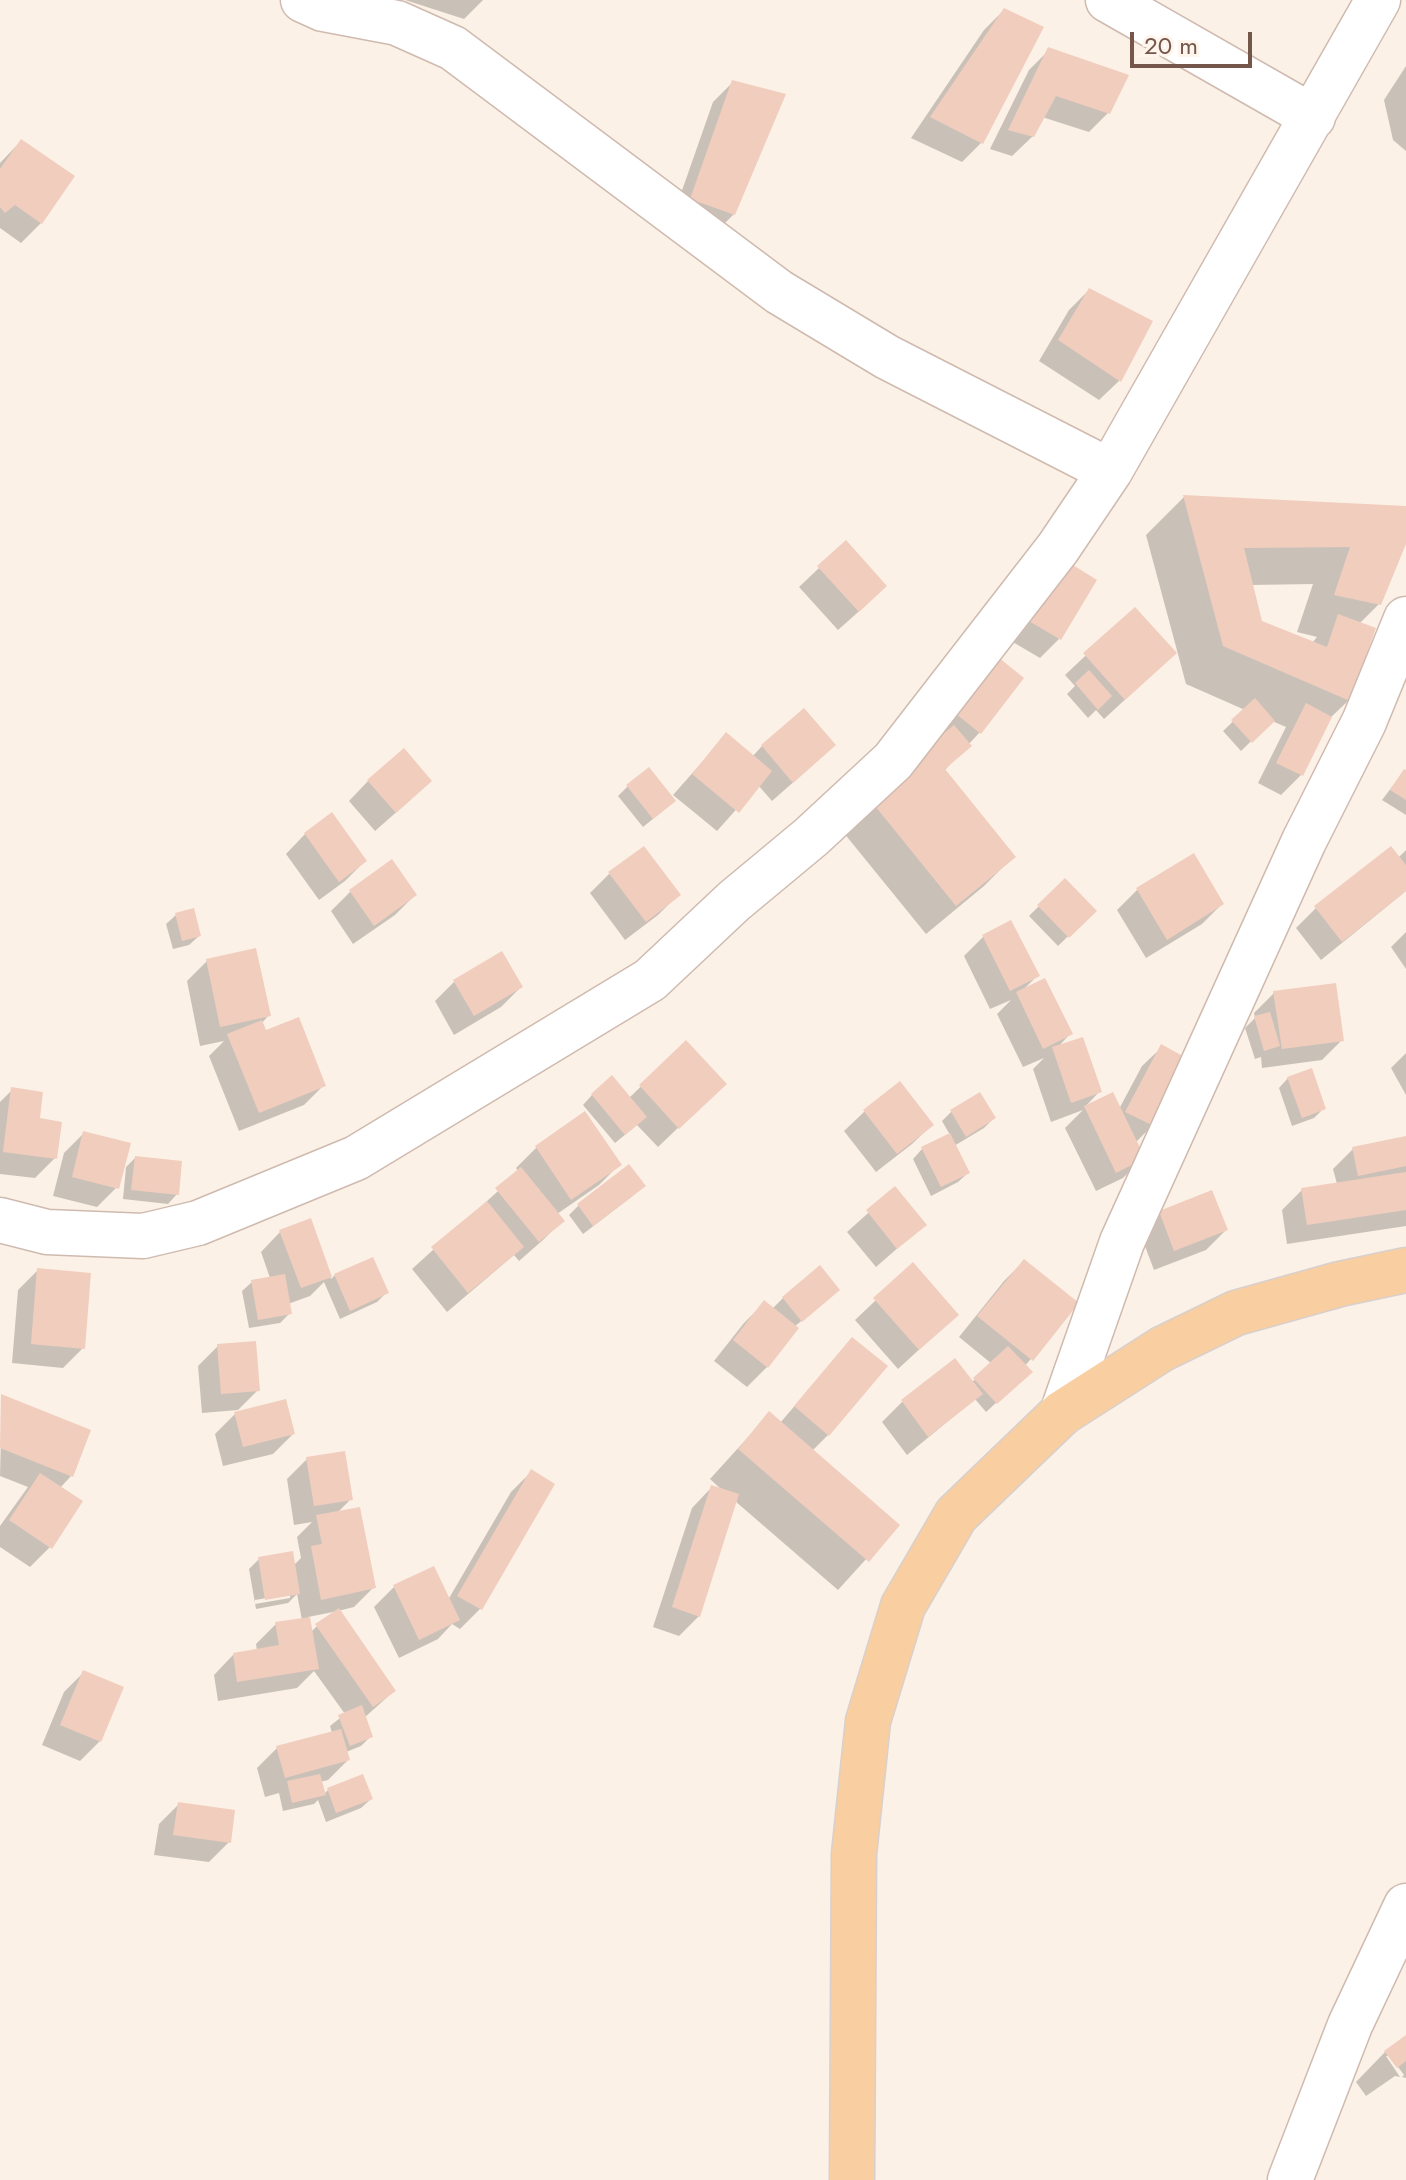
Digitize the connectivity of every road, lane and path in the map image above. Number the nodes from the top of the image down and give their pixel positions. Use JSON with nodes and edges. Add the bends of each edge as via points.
{"nodes":[{"id":1,"x":303,"y":0,"type":"edge"},
{"id":2,"x":1108,"y":0,"type":"edge"},
{"id":3,"x":1378,"y":0,"type":"edge"},
{"id":4,"x":1313,"y":117,"type":"junction"},
{"id":5,"x":1110,"y":471,"type":"junction"},
{"id":6,"x":1406,"y":619,"type":"edge"},
{"id":7,"x":0,"y":1220,"type":"edge"},
{"id":8,"x":1406,"y":1270,"type":"edge"},
{"id":9,"x":1062,"y":1413,"type":"junction"},
{"id":10,"x":1406,"y":1906,"type":"edge"},
{"id":11,"x":852,"y":2180,"type":"edge"},
{"id":12,"x":1290,"y":2180,"type":"edge"}],
"edges":[{"from":1,"to":5,"type":"street","via":[[397,23],[453,48],[779,292],[887,357]]},
{"from":2,"to":4,"type":"street"},
{"from":3,"to":4,"type":"street"},
{"from":4,"to":5,"type":"street"},
{"from":5,"to":7,"type":"street","via":[[1058,548],[893,761],[650,980],[356,1158],[198,1223],[143,1236],[47,1232]]},
{"from":6,"to":9,"type":"street","via":[[1364,722],[1297,855],[1122,1242]]},
{"from":8,"to":9,"type":"main road","via":[[1236,1313],[1162,1349]]},
{"from":9,"to":11,"type":"main road","via":[[956,1515],[903,1606],[868,1721],[854,1854]]},
{"from":10,"to":12,"type":"street","via":[[1350,2025]]}]}
